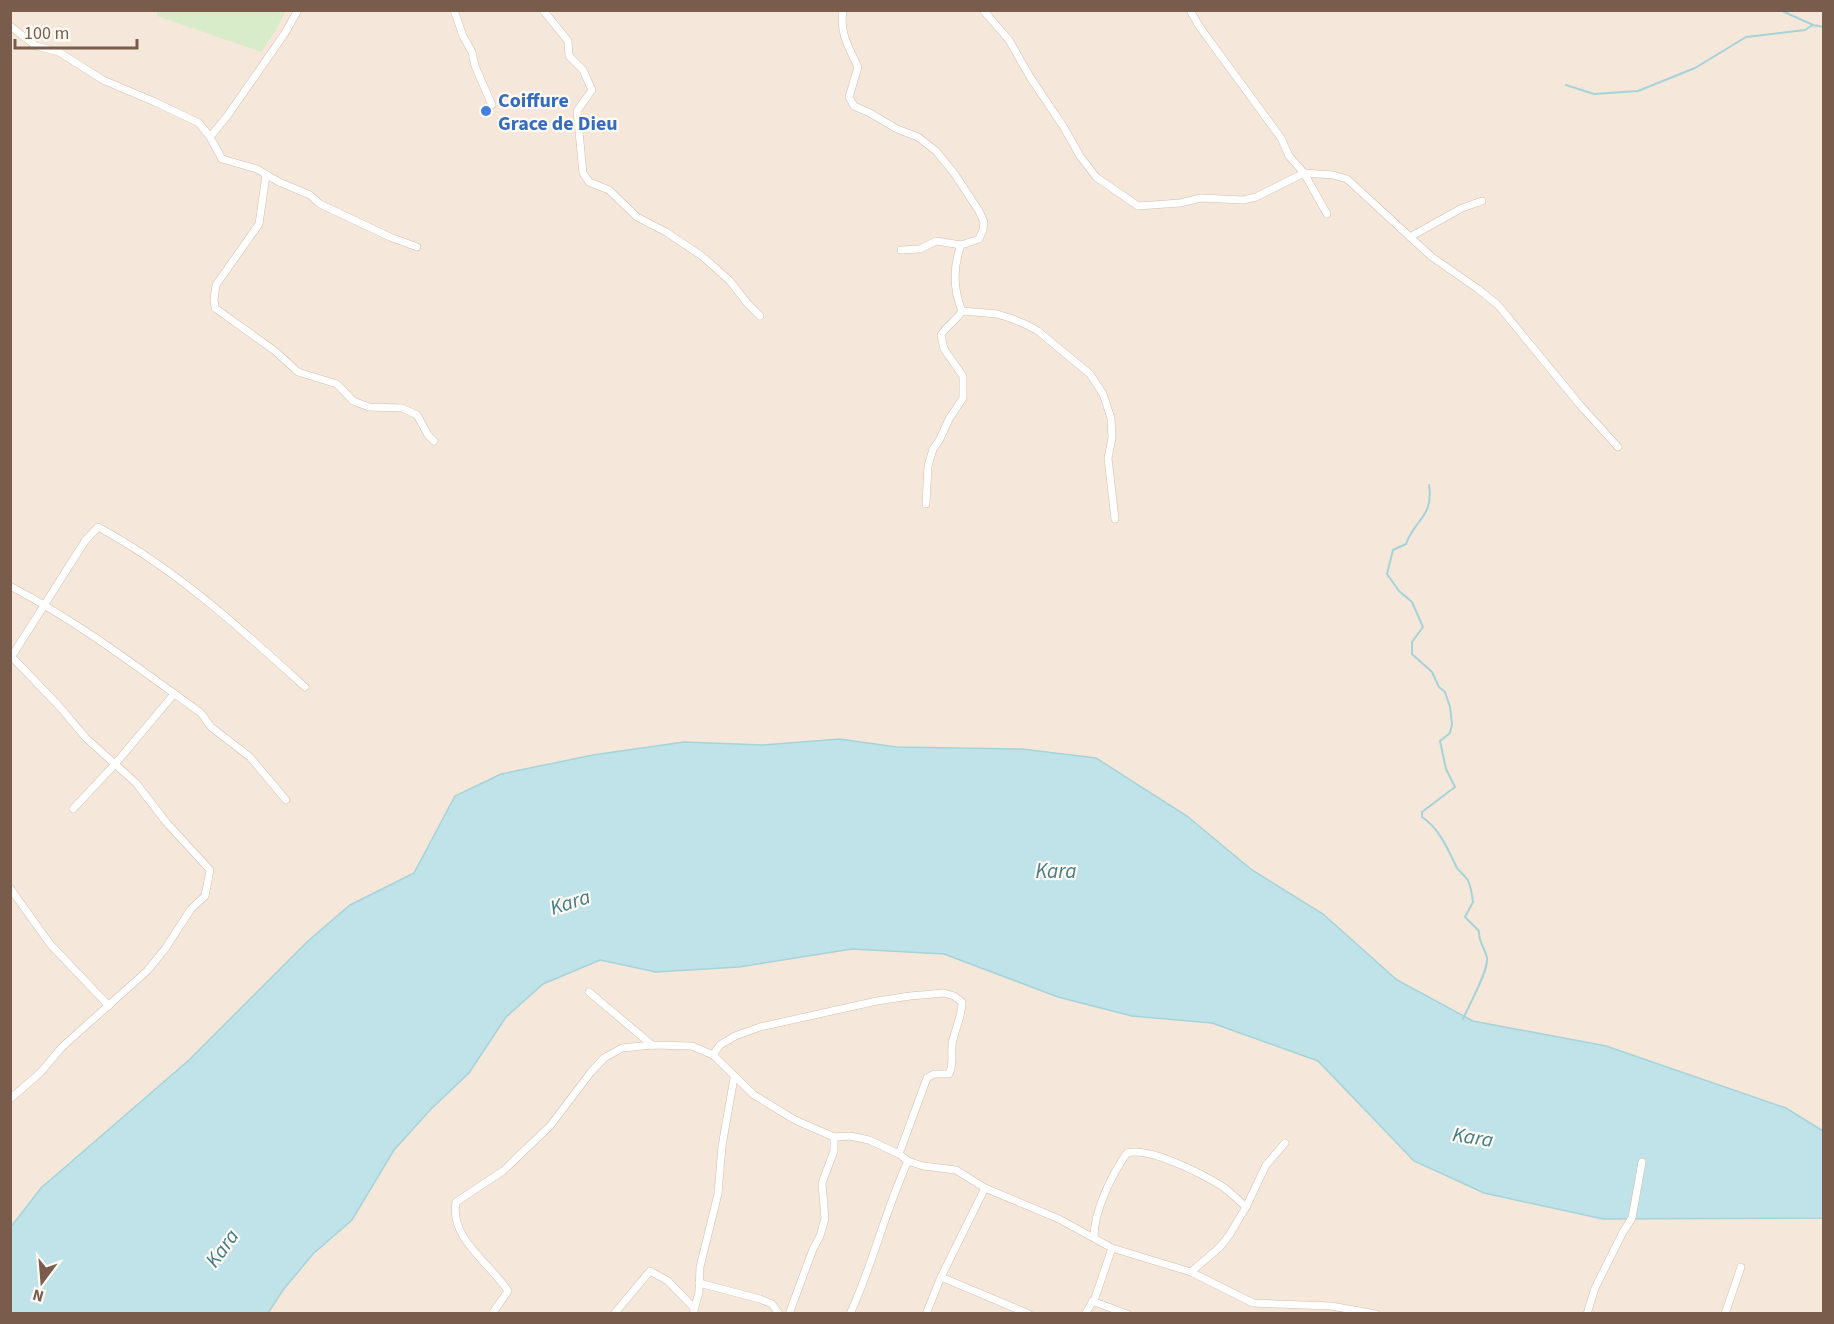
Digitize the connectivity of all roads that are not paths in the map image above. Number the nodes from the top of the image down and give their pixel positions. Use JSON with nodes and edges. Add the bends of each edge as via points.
{"nodes":[{"id":1,"x":298,"y":10,"type":"edge"},
{"id":2,"x":454,"y":10,"type":"edge"},
{"id":3,"x":543,"y":10,"type":"edge"},
{"id":4,"x":843,"y":10,"type":"edge"},
{"id":5,"x":983,"y":10,"type":"edge"},
{"id":6,"x":1190,"y":10,"type":"edge"},
{"id":7,"x":10,"y":26,"type":"edge"},
{"id":8,"x":492,"y":105,"type":"dead end"},
{"id":9,"x":210,"y":137,"type":"junction"},
{"id":10,"x":1304,"y":173,"type":"junction"},
{"id":11,"x":266,"y":175,"type":"junction"},
{"id":12,"x":1482,"y":201,"type":"dead end"},
{"id":13,"x":1327,"y":214,"type":"dead end"},
{"id":14,"x":1410,"y":237,"type":"junction"},
{"id":15,"x":962,"y":245,"type":"junction"},
{"id":16,"x":417,"y":247,"type":"dead end"},
{"id":17,"x":901,"y":250,"type":"dead end"},
{"id":18,"x":962,"y":311,"type":"junction"},
{"id":19,"x":760,"y":316,"type":"dead end"},
{"id":20,"x":434,"y":441,"type":"dead end"},
{"id":21,"x":1617,"y":447,"type":"dead end"},
{"id":22,"x":926,"y":504,"type":"dead end"},
{"id":23,"x":1115,"y":519,"type":"dead end"},
{"id":24,"x":10,"y":586,"type":"edge"},
{"id":25,"x":46,"y":604,"type":"junction"},
{"id":26,"x":11,"y":658,"type":"edge"},
{"id":27,"x":305,"y":687,"type":"dead end"},
{"id":28,"x":174,"y":694,"type":"junction"},
{"id":29,"x":116,"y":763,"type":"junction"},
{"id":30,"x":286,"y":800,"type":"dead end"},
{"id":31,"x":73,"y":809,"type":"dead end"},
{"id":32,"x":10,"y":888,"type":"edge"},
{"id":33,"x":589,"y":992,"type":"dead end"},
{"id":34,"x":109,"y":1006,"type":"junction"},
{"id":35,"x":652,"y":1045,"type":"junction"},
{"id":36,"x":713,"y":1055,"type":"junction"},
{"id":37,"x":734,"y":1078,"type":"junction"},
{"id":38,"x":10,"y":1098,"type":"edge"},
{"id":39,"x":834,"y":1137,"type":"junction"},
{"id":40,"x":1285,"y":1143,"type":"dead end"},
{"id":41,"x":899,"y":1154,"type":"junction"},
{"id":42,"x":908,"y":1161,"type":"junction"},
{"id":43,"x":1642,"y":1162,"type":"dead end"},
{"id":44,"x":985,"y":1188,"type":"junction"},
{"id":45,"x":1246,"y":1207,"type":"junction"},
{"id":46,"x":1094,"y":1237,"type":"junction"},
{"id":47,"x":1112,"y":1248,"type":"junction"},
{"id":48,"x":1741,"y":1267,"type":"dead end"},
{"id":49,"x":1191,"y":1272,"type":"junction"},
{"id":50,"x":941,"y":1277,"type":"junction"},
{"id":51,"x":699,"y":1283,"type":"junction"},
{"id":52,"x":1092,"y":1301,"type":"junction"},
{"id":53,"x":694,"y":1311,"type":"edge"},
{"id":54,"x":492,"y":1314,"type":"edge"},
{"id":55,"x":614,"y":1314,"type":"edge"},
{"id":56,"x":779,"y":1314,"type":"edge"},
{"id":57,"x":789,"y":1314,"type":"edge"},
{"id":58,"x":850,"y":1314,"type":"edge"},
{"id":59,"x":926,"y":1314,"type":"edge"},
{"id":60,"x":1029,"y":1314,"type":"edge"},
{"id":61,"x":1085,"y":1314,"type":"edge"},
{"id":62,"x":1127,"y":1314,"type":"edge"},
{"id":63,"x":1376,"y":1314,"type":"edge"},
{"id":64,"x":1587,"y":1314,"type":"edge"},
{"id":65,"x":1725,"y":1314,"type":"edge"}],
"edges":[{"from":1,"to":9,"type":"street"},
{"from":2,"to":8,"type":"street"},
{"from":3,"to":19,"type":"street","via":[[568,41],[569,56],[583,70],[592,90],[578,111],[582,173],[589,182],[609,190],[637,217],[702,256]]},
{"from":4,"to":15,"type":"street","via":[[845,39],[858,67],[849,97],[855,106],[918,137],[954,173],[984,222],[979,239]]},
{"from":5,"to":10,"type":"street","via":[[1009,40],[1096,177],[1138,206],[1201,198],[1243,200]]},
{"from":6,"to":10,"type":"street"},
{"from":7,"to":9,"type":"street","via":[[36,46],[59,52],[103,80],[199,123]]},
{"from":9,"to":11,"type":"street","via":[[222,159]]},
{"from":10,"to":13,"type":"street"},
{"from":10,"to":14,"type":"street","via":[[1347,178]]},
{"from":11,"to":16,"type":"street"},
{"from":11,"to":20,"type":"street","via":[[259,224],[216,285],[215,308],[298,372],[337,384],[353,401],[369,407],[402,408],[417,415]]},
{"from":12,"to":14,"type":"street"},
{"from":14,"to":21,"type":"street","via":[[1498,305]]},
{"from":15,"to":17,"type":"street","via":[[936,241],[920,249]]},
{"from":15,"to":18,"type":"street","via":[[955,280]]},
{"from":18,"to":22,"type":"street","via":[[941,334],[945,349],[963,376],[963,398],[933,449]]},
{"from":18,"to":23,"type":"street","via":[[997,314],[1027,325],[1090,374],[1103,394],[1111,418],[1108,458]]},
{"from":24,"to":25,"type":"street"},
{"from":25,"to":26,"type":"street"},
{"from":25,"to":27,"type":"street","via":[[98,527],[147,555],[207,599]]},
{"from":25,"to":28,"type":"street"},
{"from":26,"to":29,"type":"street","via":[[86,738]]},
{"from":28,"to":29,"type":"street"},
{"from":28,"to":30,"type":"street","via":[[250,757]]},
{"from":29,"to":31,"type":"street"},
{"from":29,"to":34,"type":"street","via":[[210,870],[205,896],[191,909],[147,971]]},
{"from":32,"to":34,"type":"street","via":[[50,944]]},
{"from":33,"to":35,"type":"street"},
{"from":34,"to":38,"type":"street"},
{"from":35,"to":36,"type":"street","via":[[692,1046]]},
{"from":35,"to":54,"type":"street","via":[[622,1048],[604,1058],[550,1126],[503,1171],[456,1202],[455,1220],[460,1234],[508,1291]]},
{"from":36,"to":37,"type":"street"},
{"from":36,"to":41,"type":"street","via":[[735,1036],[760,1027],[910,996],[954,996],[962,1002],[962,1014],[951,1048],[952,1069],[949,1074],[927,1078]]},
{"from":37,"to":39,"type":"street","via":[[771,1106]]},
{"from":37,"to":51,"type":"street","via":[[718,1194],[699,1267]]},
{"from":39,"to":41,"type":"street","via":[[869,1140]]},
{"from":39,"to":57,"type":"street","via":[[834,1151],[822,1183],[825,1218]]},
{"from":40,"to":45,"type":"street","via":[[1266,1165]]},
{"from":41,"to":42,"type":"street"},
{"from":42,"to":44,"type":"street","via":[[956,1170]]},
{"from":42,"to":58,"type":"street"},
{"from":43,"to":64,"type":"street","via":[[1632,1218],[1595,1288]]},
{"from":44,"to":46,"type":"street"},
{"from":44,"to":50,"type":"street"},
{"from":45,"to":46,"type":"street","via":[[1222,1186],[1152,1154],[1135,1151],[1127,1153],[1121,1161],[1096,1217]]},
{"from":45,"to":49,"type":"street","via":[[1220,1247]]},
{"from":46,"to":47,"type":"street"},
{"from":47,"to":49,"type":"street"},
{"from":47,"to":52,"type":"street"},
{"from":48,"to":65,"type":"street"},
{"from":49,"to":63,"type":"street","via":[[1253,1302],[1331,1306]]},
{"from":50,"to":59,"type":"street"},
{"from":50,"to":60,"type":"street"},
{"from":51,"to":53,"type":"street"},
{"from":51,"to":56,"type":"street","via":[[760,1299],[772,1304]]},
{"from":52,"to":61,"type":"street"},
{"from":52,"to":62,"type":"street"},
{"from":53,"to":55,"type":"street","via":[[668,1281],[650,1270]]}]}
